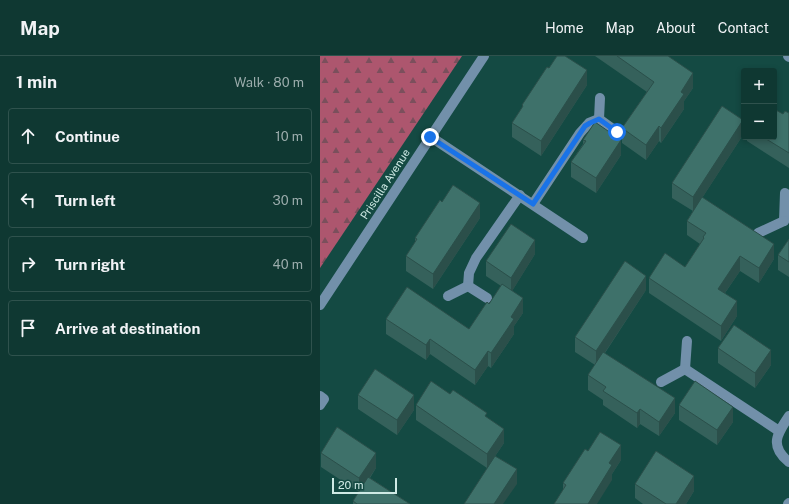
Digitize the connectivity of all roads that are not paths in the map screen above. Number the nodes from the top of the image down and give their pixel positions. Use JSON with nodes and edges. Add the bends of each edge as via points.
{"nodes":[{"id":1,"x":484,"y":56,"type":"edge"},
{"id":2,"x":600,"y":98,"type":"dead end"},
{"id":3,"x":599,"y":119,"type":"junction"},
{"id":4,"x":617,"y":132,"type":"dead end"},
{"id":5,"x":430,"y":137,"type":"junction"},
{"id":6,"x":785,"y":193,"type":"dead end"},
{"id":7,"x":520,"y":195,"type":"junction"},
{"id":8,"x":533,"y":204,"type":"junction"},
{"id":9,"x":786,"y":222,"type":"edge"},
{"id":10,"x":758,"y":233,"type":"edge"},
{"id":11,"x":583,"y":238,"type":"dead end"},
{"id":12,"x":468,"y":286,"type":"junction"},
{"id":13,"x":448,"y":296,"type":"dead end"},
{"id":14,"x":487,"y":298,"type":"dead end"},
{"id":15,"x":320,"y":305,"type":"edge"},
{"id":16,"x":687,"y":341,"type":"dead end"},
{"id":17,"x":685,"y":370,"type":"junction"},
{"id":18,"x":661,"y":382,"type":"dead end"},
{"id":19,"x":320,"y":396,"type":"edge"},
{"id":20,"x":320,"y":405,"type":"edge"},
{"id":21,"x":789,"y":416,"type":"edge"},
{"id":22,"x":779,"y":431,"type":"junction"},
{"id":23,"x":789,"y":462,"type":"edge"}],
"edges":[{"from":1,"to":5,"type":"street","name":"Priscilla Avenue"},
{"from":2,"to":3,"type":"street"},
{"from":3,"to":4,"type":"street"},
{"from":3,"to":8,"type":"street","via":[[590,123],[580,133]]},
{"from":5,"to":7,"type":"street"},
{"from":5,"to":15,"type":"street","name":"Priscilla Avenue"},
{"from":6,"to":9,"type":"street"},
{"from":7,"to":8,"type":"street"},
{"from":7,"to":12,"type":"street","via":[[473,264]]},
{"from":8,"to":11,"type":"street"},
{"from":9,"to":10,"type":"street"},
{"from":12,"to":13,"type":"street"},
{"from":12,"to":14,"type":"street"},
{"from":16,"to":17,"type":"street"},
{"from":17,"to":18,"type":"street"},
{"from":17,"to":22,"type":"street"},
{"from":19,"to":20,"type":"street","via":[[324,399]]},
{"from":21,"to":22,"type":"street"},
{"from":22,"to":23,"type":"street","via":[[778,451]]}]}
